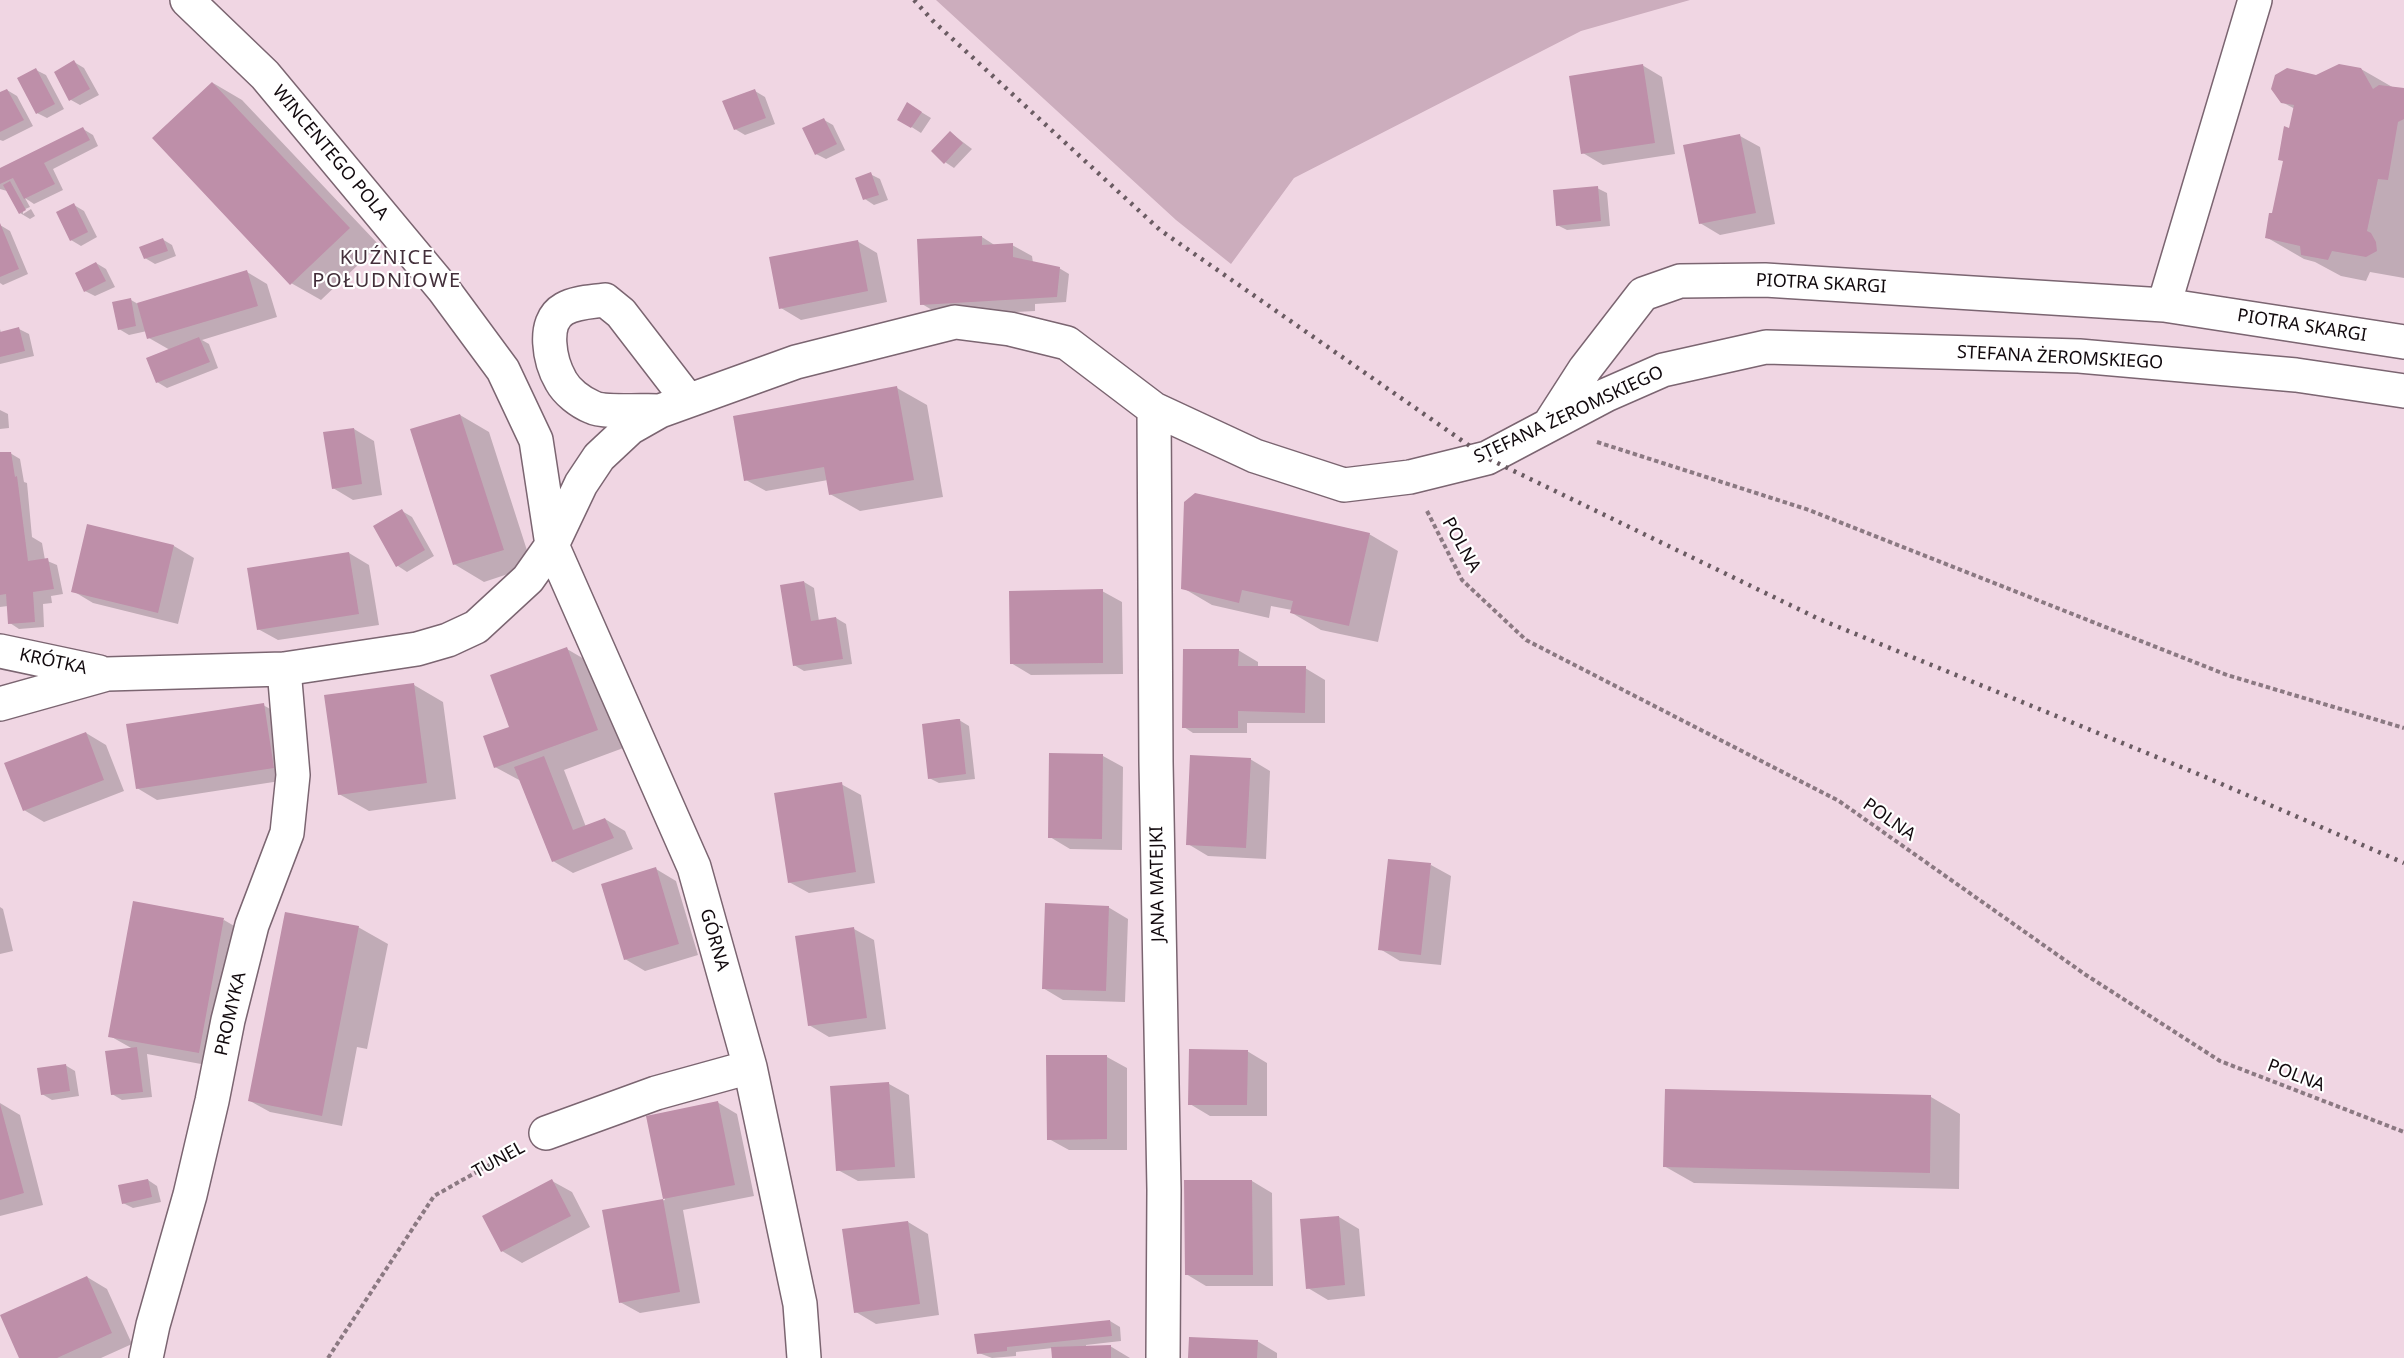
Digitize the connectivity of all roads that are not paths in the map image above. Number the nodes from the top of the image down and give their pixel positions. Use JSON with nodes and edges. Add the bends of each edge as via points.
{"nodes":[{"id":1,"x":187,"y":0,"type":"edge"},
{"id":2,"x":2255,"y":0,"type":"edge"},
{"id":3,"x":2164,"y":305,"type":"junction"},
{"id":4,"x":2404,"y":342,"type":"edge"},
{"id":5,"x":2404,"y":391,"type":"edge"},
{"id":6,"x":1155,"y":409,"type":"junction"},
{"id":7,"x":1548,"y":426,"type":"junction"},
{"id":8,"x":552,"y":545,"type":"junction"},
{"id":9,"x":0,"y":651,"type":"edge"},
{"id":10,"x":284,"y":669,"type":"junction"},
{"id":11,"x":107,"y":674,"type":"junction"},
{"id":12,"x":0,"y":704,"type":"edge"},
{"id":13,"x":750,"y":1067,"type":"junction"},
{"id":14,"x":546,"y":1133,"type":"road end"},
{"id":15,"x":146,"y":1358,"type":"edge"},
{"id":16,"x":804,"y":1358,"type":"edge"},
{"id":17,"x":1164,"y":1358,"type":"edge"}],
"edges":[{"from":1,"to":8,"type":"street","name":"WINCENTEGO POLA","via":[[265,75],[444,290],[503,370],[536,440]]},
{"from":2,"to":3,"type":"street"},
{"from":3,"to":4,"type":"street","name":"PIOTRA SKARGI"},
{"from":3,"to":7,"type":"street","name":"PIOTRA SKARGI","via":[[1765,280],[1680,281],[1642,294]]},
{"from":5,"to":7,"type":"street","name":"STEFANA ŻEROMSKIEGO","via":[[2296,375],[2079,356],[1766,347],[1664,370]]},
{"from":6,"to":7,"type":"street","name":"STEFANA ŻEROMSKIEGO","via":[[1255,456],[1344,485],[1410,477],[1487,458]]},
{"from":6,"to":8,"type":"street","name":"STEFANA ŻEROMSKIEGO","via":[[1066,343],[1010,329],[955,322],[796,362],[674,405],[630,428],[599,457],[581,484]]},
{"from":6,"to":17,"type":"street","name":"JANA MATEJKI"},
{"from":8,"to":10,"type":"street","name":"STEFANA ŻEROMSKIEGO","via":[[528,579],[476,627],[448,640],[417,649]]},
{"from":8,"to":13,"type":"street","name":"GÓRNA","via":[[694,867]]},
{"from":9,"to":11,"type":"street","name":"KRÓTKA"},
{"from":10,"to":11,"type":"street","name":"STEFANA ŻEROMSKIEGO"},
{"from":10,"to":15,"type":"street","name":"PROMYKA","via":[[293,775],[287,833],[252,925],[190,1195]]},
{"from":11,"to":12,"type":"street","name":"STEFANA ŻEROMSKIEGO"},
{"from":13,"to":14,"type":"street","name":"TUNEL","via":[[656,1093]]},
{"from":13,"to":16,"type":"street","name":"GÓRNA","via":[[800,1304]]}]}
